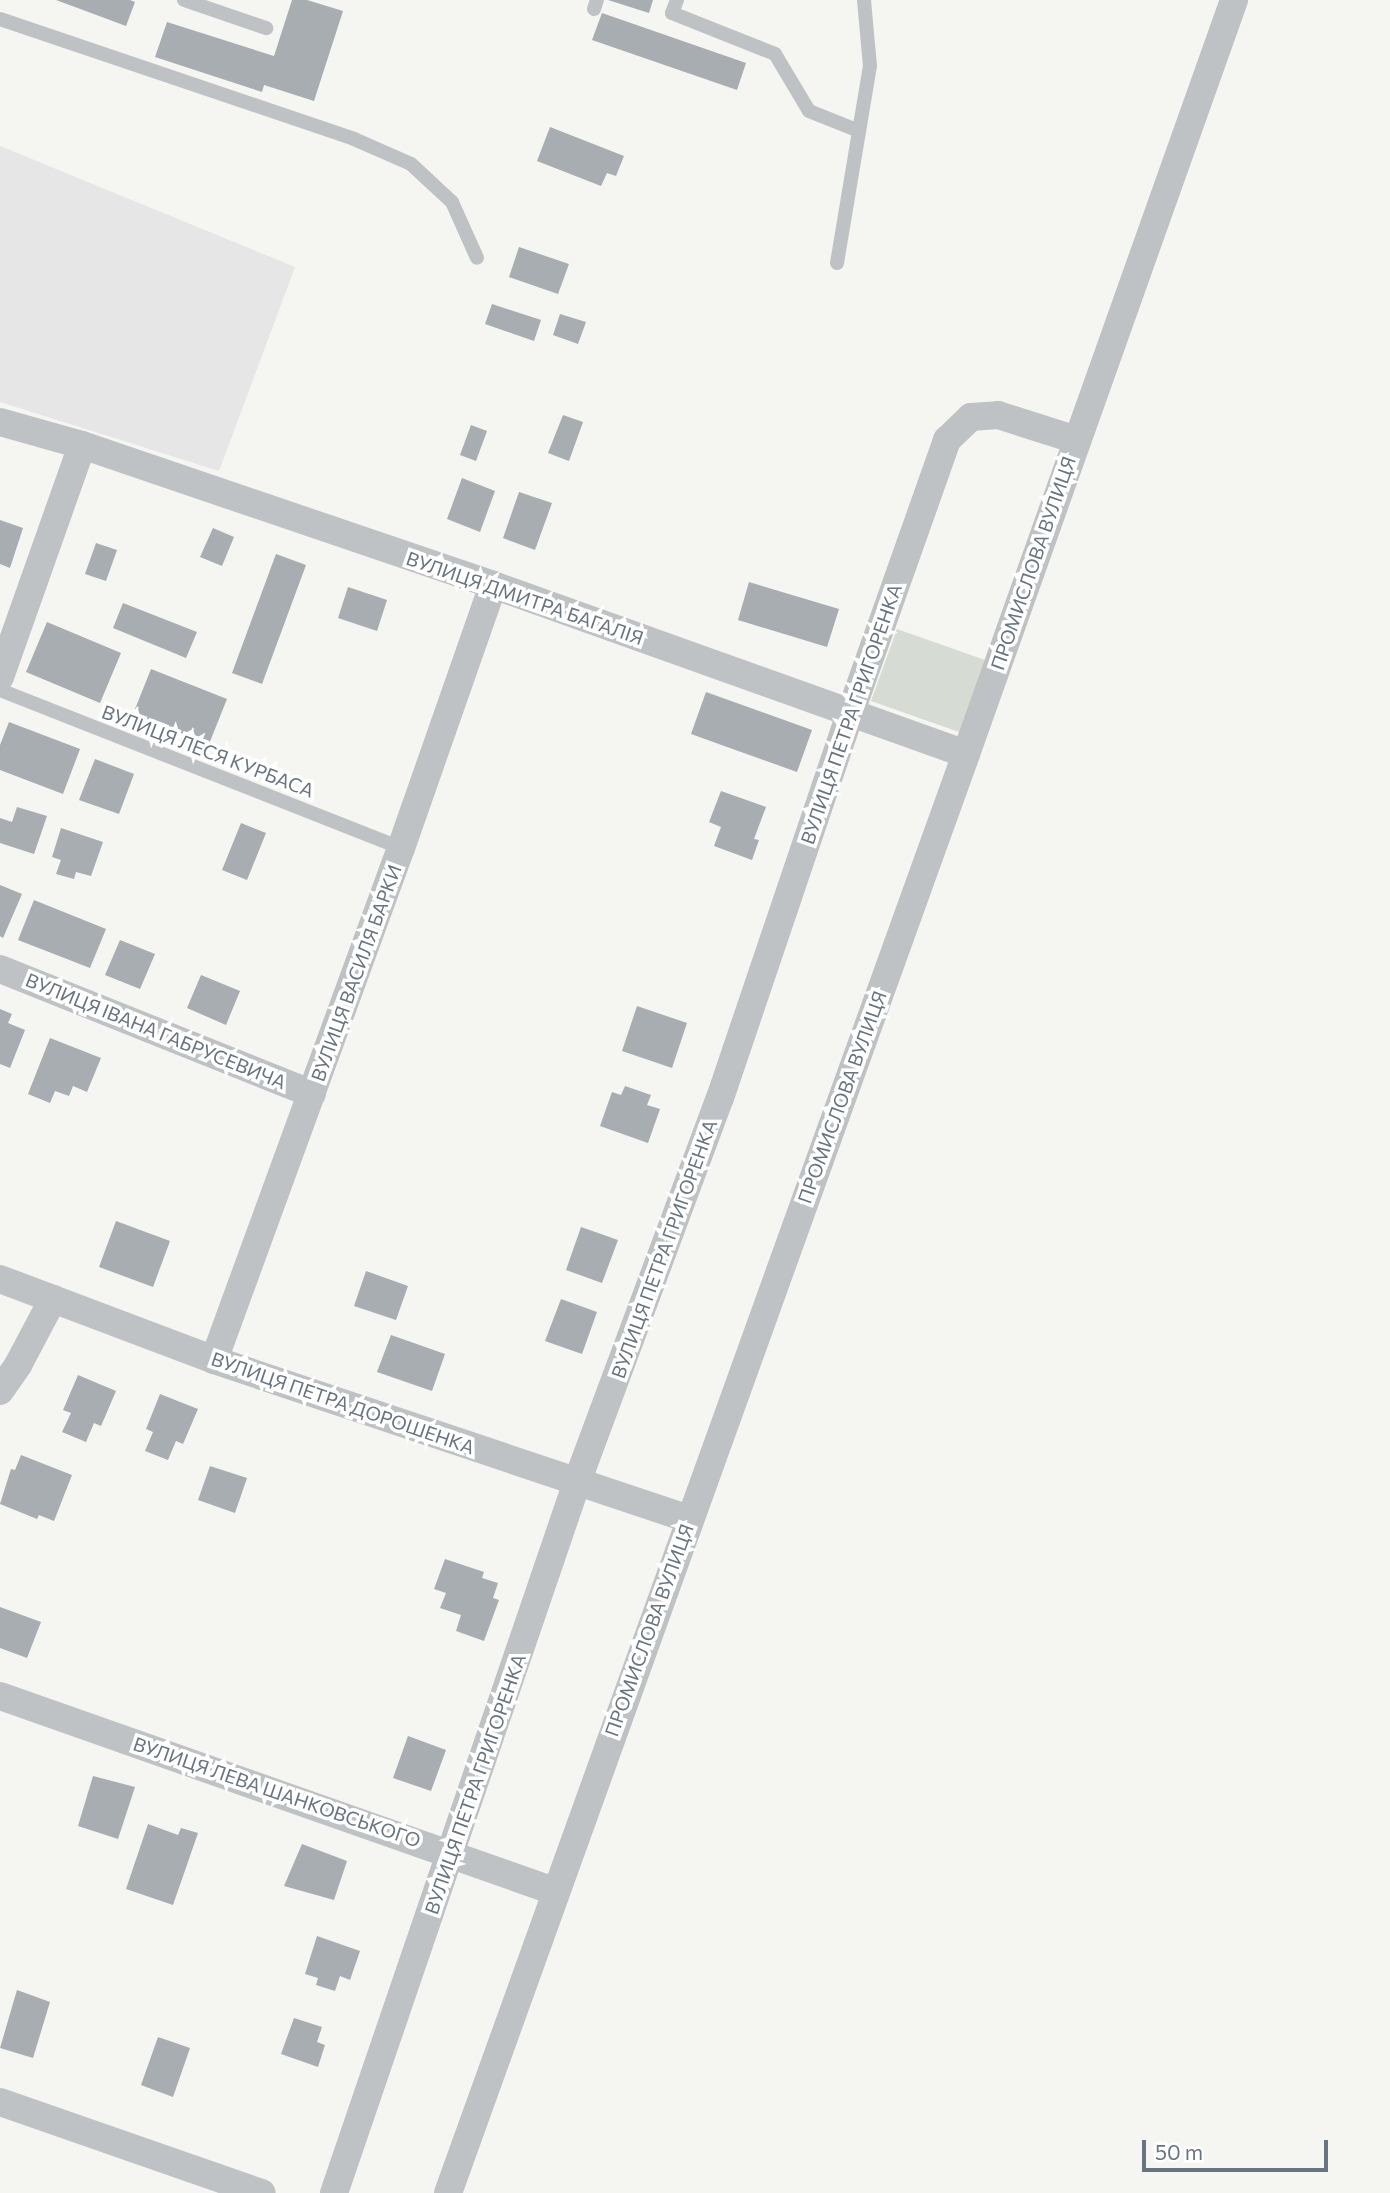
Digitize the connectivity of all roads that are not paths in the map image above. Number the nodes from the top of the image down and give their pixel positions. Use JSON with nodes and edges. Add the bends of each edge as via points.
{"nodes":[{"id":1,"x":184,"y":0,"type":"edge"},
{"id":2,"x":677,"y":0,"type":"edge"},
{"id":3,"x":863,"y":0,"type":"edge"},
{"id":4,"x":1234,"y":0,"type":"edge"},
{"id":5,"x":0,"y":19,"type":"edge"},
{"id":6,"x":266,"y":27,"type":"dead end"},
{"id":7,"x":859,"y":131,"type":"junction"},
{"id":8,"x":477,"y":258,"type":"dead end"},
{"id":9,"x":837,"y":263,"type":"dead end"},
{"id":10,"x":0,"y":422,"type":"edge"},
{"id":11,"x":1077,"y":440,"type":"junction"},
{"id":12,"x":82,"y":445,"type":"junction"},
{"id":13,"x":493,"y":585,"type":"junction"},
{"id":14,"x":0,"y":677,"type":"edge"},
{"id":15,"x":0,"y":690,"type":"edge"},
{"id":16,"x":850,"y":713,"type":"junction"},
{"id":17,"x":966,"y":754,"type":"junction"},
{"id":18,"x":401,"y":848,"type":"junction"},
{"id":19,"x":0,"y":969,"type":"edge"},
{"id":20,"x":312,"y":1094,"type":"junction"},
{"id":21,"x":0,"y":1279,"type":"edge"},
{"id":22,"x":53,"y":1299,"type":"junction"},
{"id":23,"x":214,"y":1360,"type":"junction"},
{"id":24,"x":0,"y":1391,"type":"edge"},
{"id":25,"x":577,"y":1482,"type":"junction"},
{"id":26,"x":689,"y":1519,"type":"junction"},
{"id":27,"x":0,"y":1696,"type":"edge"},
{"id":28,"x":453,"y":1853,"type":"junction"},
{"id":29,"x":554,"y":1891,"type":"junction"},
{"id":30,"x":0,"y":2102,"type":"edge"},
{"id":31,"x":262,"y":2193,"type":"edge"},
{"id":32,"x":334,"y":2193,"type":"edge"},
{"id":33,"x":448,"y":2193,"type":"edge"}],
"edges":[{"from":1,"to":6,"type":"lane"},
{"from":2,"to":7,"type":"lane","via":[[672,13],[775,54],[809,111]]},
{"from":3,"to":7,"type":"lane","via":[[870,66]]},
{"from":4,"to":11,"type":"street","name":"ПРОМИСЛОВА ВУЛИЦЯ"},
{"from":5,"to":8,"type":"lane","via":[[354,139],[411,164],[452,202]]},
{"from":7,"to":9,"type":"lane"},
{"from":10,"to":12,"type":"street","name":"ВУЛИЦЯ ДМИТРА БАГАЛІЯ"},
{"from":11,"to":16,"type":"street","name":"ВУЛИЦЯ ПЕТРА ГРИГОРЕНКА","via":[[998,415],[971,417],[947,440]]},
{"from":11,"to":17,"type":"street","name":"ПРОМИСЛОВА ВУЛИЦЯ"},
{"from":12,"to":13,"type":"street","name":"ВУЛИЦЯ ДМИТРА БАГАЛІЯ"},
{"from":12,"to":14,"type":"street"},
{"from":13,"to":16,"type":"street","name":"ВУЛИЦЯ ДМИТРА БАГАЛІЯ"},
{"from":13,"to":18,"type":"street","name":"ВУЛИЦЯ ВАСИЛЯ БАРКИ"},
{"from":15,"to":18,"type":"lane","name":"ВУЛИЦЯ ЛЕСЯ КУРБАСА"},
{"from":16,"to":17,"type":"street","name":"ВУЛИЦЯ ДМИТРА БАГАЛІЯ"},
{"from":16,"to":25,"type":"street","name":"ВУЛИЦЯ ПЕТРА ГРИГОРЕНКА","via":[[720,1098]]},
{"from":17,"to":26,"type":"street","name":"ПРОМИСЛОВА ВУЛИЦЯ"},
{"from":18,"to":20,"type":"street","name":"ВУЛИЦЯ ВАСИЛЯ БАРКИ"},
{"from":19,"to":20,"type":"street","name":"ВУЛИЦЯ ІВАНА ГАБРУСЕВИЧА"},
{"from":20,"to":23,"type":"street","name":"ВУЛИЦЯ ВАСИЛЯ БАРКИ"},
{"from":21,"to":22,"type":"street","name":"ВУЛИЦЯ ПЕТРА ДОРОШЕНКА"},
{"from":22,"to":23,"type":"street","name":"ВУЛИЦЯ ПЕТРА ДОРОШЕНКА"},
{"from":22,"to":24,"type":"street"},
{"from":23,"to":25,"type":"street","name":"ВУЛИЦЯ ПЕТРА ДОРОШЕНКА"},
{"from":25,"to":26,"type":"street","name":"ВУЛИЦЯ ПЕТРА ДОРОШЕНКА"},
{"from":25,"to":28,"type":"street","name":"ВУЛИЦЯ ПЕТРА ГРИГОРЕНКА"},
{"from":26,"to":29,"type":"street","name":"ПРОМИСЛОВА ВУЛИЦЯ"},
{"from":27,"to":28,"type":"street","name":"ВУЛИЦЯ ЛЕВА ШАНКОВСЬКОГО"},
{"from":28,"to":29,"type":"street","name":"ВУЛИЦЯ ЛЕВА ШАНКОВСЬКОГО"},
{"from":28,"to":32,"type":"street","name":"ВУЛИЦЯ ПЕТРА ГРИГОРЕНКА"},
{"from":29,"to":33,"type":"street","name":"ПРОМИСЛОВА ВУЛИЦЯ"},
{"from":30,"to":31,"type":"street"}]}
